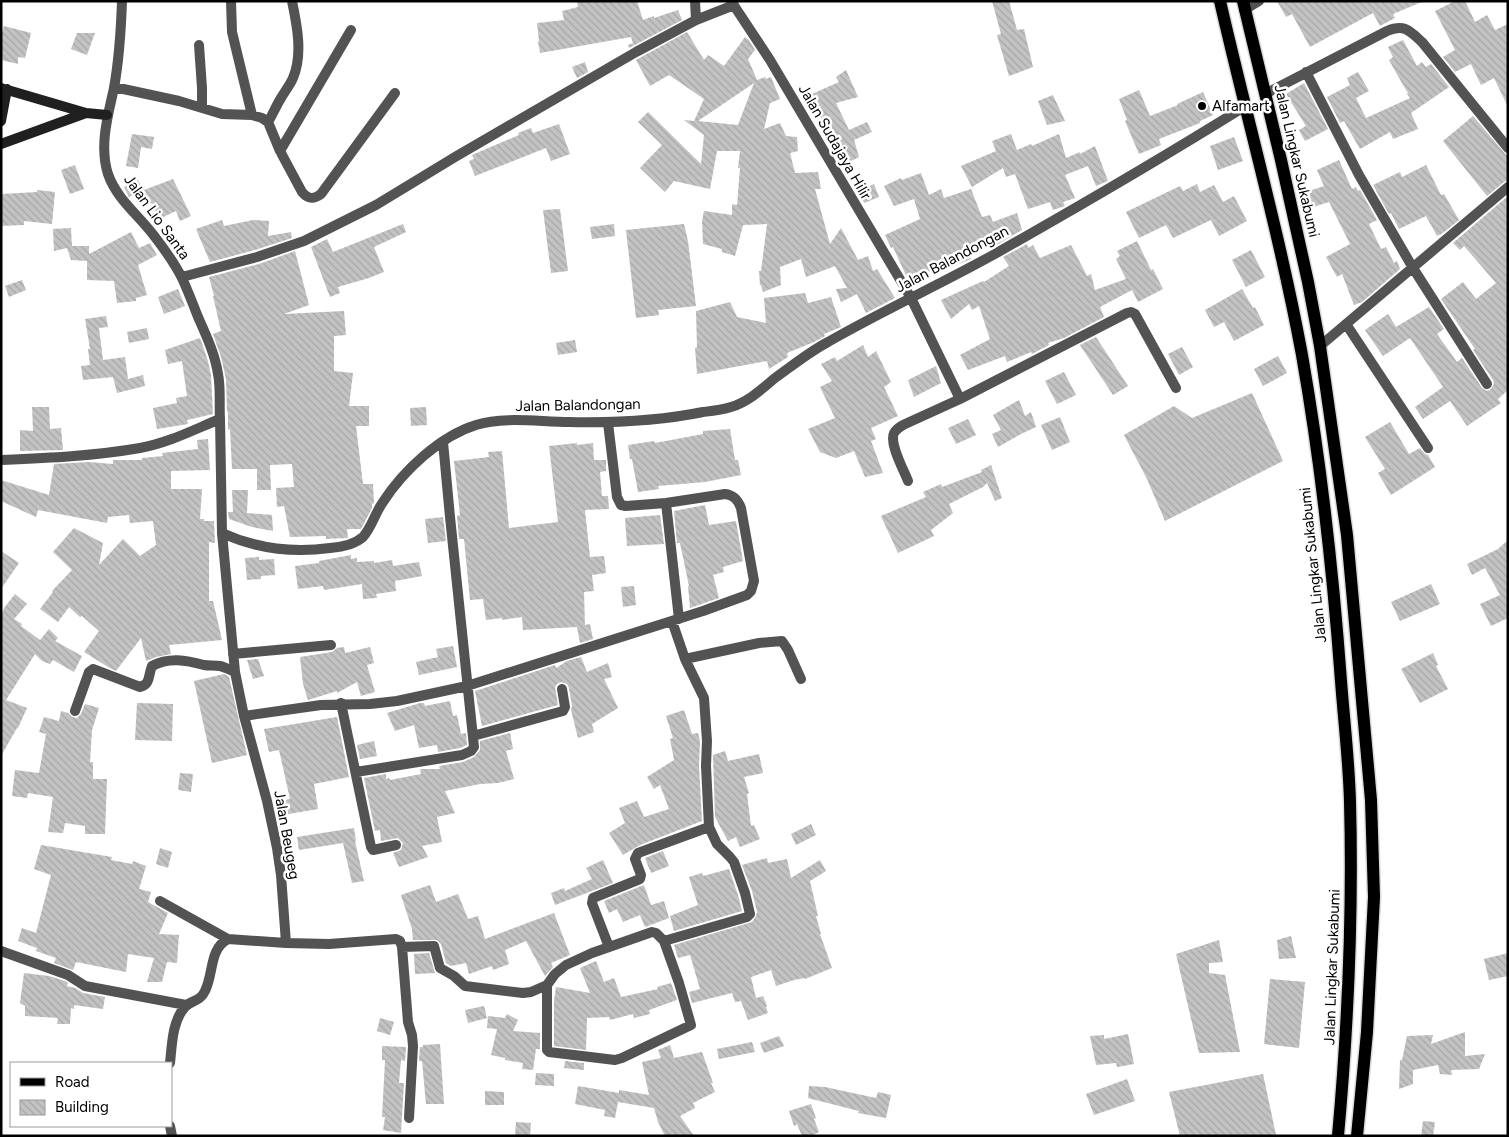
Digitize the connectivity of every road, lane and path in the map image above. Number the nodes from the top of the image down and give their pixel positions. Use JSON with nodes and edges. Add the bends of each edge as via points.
{"nodes":[{"id":1,"x":122,"y":1,"type":"edge"},
{"id":2,"x":231,"y":1,"type":"edge"},
{"id":3,"x":292,"y":1,"type":"edge"},
{"id":4,"x":695,"y":1,"type":"edge"},
{"id":5,"x":1220,"y":1,"type":"edge"},
{"id":6,"x":1260,"y":1,"type":"edge"},
{"id":7,"x":732,"y":3,"type":"edge"},
{"id":8,"x":1244,"y":5,"type":"edge"},
{"id":9,"x":696,"y":20,"type":"junction"},
{"id":10,"x":351,"y":30,"type":"dead end"},
{"id":11,"x":199,"y":45,"type":"dead end"},
{"id":12,"x":1306,"y":72,"type":"junction"},
{"id":13,"x":114,"y":88,"type":"junction"},
{"id":14,"x":4,"y":89,"type":"edge"},
{"id":15,"x":395,"y":93,"type":"dead end"},
{"id":16,"x":1265,"y":94,"type":"junction"},
{"id":17,"x":1244,"y":107,"type":"junction"},
{"id":18,"x":202,"y":108,"type":"junction"},
{"id":19,"x":86,"y":114,"type":"junction"},
{"id":20,"x":107,"y":115,"type":"junction"},
{"id":21,"x":252,"y":115,"type":"junction"},
{"id":22,"x":1,"y":121,"type":"edge"},
{"id":23,"x":268,"y":122,"type":"junction"},
{"id":24,"x":1,"y":144,"type":"edge"},
{"id":25,"x":1508,"y":148,"type":"edge"},
{"id":26,"x":280,"y":151,"type":"junction"},
{"id":27,"x":1508,"y":187,"type":"edge"},
{"id":28,"x":1412,"y":268,"type":"junction"},
{"id":29,"x":182,"y":278,"type":"junction"},
{"id":30,"x":911,"y":298,"type":"junction"},
{"id":31,"x":1346,"y":324,"type":"junction"},
{"id":32,"x":1320,"y":346,"type":"junction"},
{"id":33,"x":1487,"y":384,"type":"dead end"},
{"id":34,"x":1176,"y":388,"type":"dead end"},
{"id":35,"x":960,"y":399,"type":"junction"},
{"id":36,"x":220,"y":419,"type":"junction"},
{"id":37,"x":608,"y":423,"type":"junction"},
{"id":38,"x":443,"y":442,"type":"junction"},
{"id":39,"x":1428,"y":448,"type":"dead end"},
{"id":40,"x":1,"y":460,"type":"edge"},
{"id":41,"x":908,"y":481,"type":"dead end"},
{"id":42,"x":666,"y":503,"type":"junction"},
{"id":43,"x":222,"y":533,"type":"junction"},
{"id":44,"x":676,"y":620,"type":"junction"},
{"id":45,"x":330,"y":645,"type":"dead end"},
{"id":46,"x":233,"y":654,"type":"junction"},
{"id":47,"x":685,"y":659,"type":"junction"},
{"id":48,"x":235,"y":672,"type":"junction"},
{"id":49,"x":801,"y":679,"type":"dead end"},
{"id":50,"x":467,"y":686,"type":"junction"},
{"id":51,"x":562,"y":689,"type":"dead end"},
{"id":52,"x":341,"y":703,"type":"junction"},
{"id":53,"x":75,"y":711,"type":"dead end"},
{"id":54,"x":244,"y":716,"type":"junction"},
{"id":55,"x":473,"y":736,"type":"junction"},
{"id":56,"x":356,"y":772,"type":"junction"},
{"id":57,"x":709,"y":827,"type":"junction"},
{"id":58,"x":396,"y":845,"type":"dead end"},
{"id":59,"x":160,"y":901,"type":"dead end"},
{"id":60,"x":228,"y":939,"type":"junction"},
{"id":61,"x":664,"y":941,"type":"junction"},
{"id":62,"x":286,"y":943,"type":"junction"},
{"id":63,"x":402,"y":947,"type":"junction"},
{"id":64,"x":609,"y":947,"type":"junction"},
{"id":65,"x":1,"y":951,"type":"edge"},
{"id":66,"x":547,"y":985,"type":"junction"},
{"id":67,"x":186,"y":1006,"type":"junction"},
{"id":68,"x":170,"y":1062,"type":"edge"},
{"id":69,"x":408,"y":1118,"type":"dead end"},
{"id":70,"x":1338,"y":1136,"type":"edge"},
{"id":71,"x":1357,"y":1136,"type":"edge"}],
"edges":[{"from":1,"to":13,"type":"street","name":"Jalan Lio Santa"},
{"from":2,"to":21,"type":"street","via":[[232,32]]},
{"from":3,"to":23,"type":"street","via":[[297,66]]},
{"from":4,"to":9,"type":"street"},
{"from":5,"to":17,"type":"main road","name":"Jalan Lingkar Sukabumi"},
{"from":6,"to":8,"type":"street"},
{"from":7,"to":9,"type":"street"},
{"from":7,"to":30,"type":"street","name":"Jalan Sudajaya Hilir","via":[[770,60]]},
{"from":8,"to":16,"type":"main road","name":"Jalan Lingkar Sukabumi"},
{"from":9,"to":29,"type":"street","via":[[454,157],[376,205],[304,241]]},
{"from":10,"to":26,"type":"street"},
{"from":11,"to":18,"type":"street"},
{"from":12,"to":16,"type":"street"},
{"from":12,"to":25,"type":"street","via":[[1386,31],[1395,28],[1410,30]]},
{"from":12,"to":28,"type":"street"},
{"from":13,"to":18,"type":"street"},
{"from":13,"to":20,"type":"street","name":"Jalan Lio Santa"},
{"from":14,"to":19,"type":"street"},
{"from":14,"to":22,"type":"street"},
{"from":15,"to":26,"type":"street","via":[[313,199],[302,192]]},
{"from":16,"to":32,"type":"main road","name":"Jalan Lingkar Sukabumi"},
{"from":17,"to":30,"type":"street","name":"Jalan Balandongan","via":[[1117,184]]},
{"from":17,"to":70,"type":"main road","name":"Jalan Lingkar Sukabumi","via":[[1302,354],[1328,535],[1338,638],[1350,800],[1351,889],[1347,1031]]},
{"from":18,"to":21,"type":"street","via":[[222,114]]},
{"from":19,"to":20,"type":"street"},
{"from":19,"to":24,"type":"street"},
{"from":20,"to":29,"type":"street","name":"Jalan Lio Santa","via":[[105,159],[108,173],[115,188],[154,235]]},
{"from":21,"to":23,"type":"street"},
{"from":23,"to":26,"type":"street"},
{"from":27,"to":28,"type":"street"},
{"from":28,"to":31,"type":"street"},
{"from":28,"to":33,"type":"street"},
{"from":29,"to":36,"type":"street","name":"Jalan Lio Santa","via":[[215,360]]},
{"from":30,"to":35,"type":"street","name":"Jalan Sudajaya Hilir"},
{"from":30,"to":37,"type":"street","name":"Jalan Balandongan","via":[[826,343],[732,407],[684,416]]},
{"from":31,"to":32,"type":"street"},
{"from":31,"to":39,"type":"street"},
{"from":32,"to":71,"type":"main road","name":"Jalan Lingkar Sukabumi","via":[[1347,535],[1371,800],[1374,897],[1367,1032]]},
{"from":34,"to":35,"type":"street","via":[[1132,312]]},
{"from":35,"to":41,"type":"street","via":[[896,430],[894,443]]},
{"from":36,"to":40,"type":"street","via":[[140,448]]},
{"from":36,"to":43,"type":"street"},
{"from":37,"to":38,"type":"street","name":"Jalan Balandongan","via":[[491,422]]},
{"from":37,"to":42,"type":"street","via":[[618,501],[626,506]]},
{"from":38,"to":43,"type":"street","name":"Jalan Balandongan","via":[[406,473],[378,509],[369,529],[361,539],[350,544],[294,551],[246,542]]},
{"from":38,"to":50,"type":"street"},
{"from":42,"to":44,"type":"street"},
{"from":42,"to":44,"type":"street","via":[[724,494],[736,498],[741,508],[754,581],[747,596]]},
{"from":43,"to":46,"type":"street","name":"Jalan Beugeg"},
{"from":44,"to":47,"type":"street"},
{"from":44,"to":50,"type":"street"},
{"from":45,"to":46,"type":"street"},
{"from":46,"to":48,"type":"street","name":"Jalan Beugeg"},
{"from":47,"to":49,"type":"street","via":[[782,641]]},
{"from":47,"to":57,"type":"street","via":[[704,698]]},
{"from":48,"to":53,"type":"street","via":[[222,666],[171,660],[152,666],[148,682],[140,687],[94,669],[89,672]]},
{"from":48,"to":54,"type":"street","name":"Jalan Beugeg"},
{"from":50,"to":52,"type":"street","via":[[397,701]]},
{"from":50,"to":55,"type":"street"},
{"from":51,"to":55,"type":"street","via":[[563,710]]},
{"from":52,"to":54,"type":"street"},
{"from":52,"to":56,"type":"street"},
{"from":54,"to":62,"type":"street","name":"Jalan Beugeg","via":[[277,848]]},
{"from":55,"to":56,"type":"street","via":[[474,747],[467,754]]},
{"from":56,"to":58,"type":"street","via":[[371,846],[375,850]]},
{"from":57,"to":61,"type":"street","via":[[717,844],[734,862],[745,892],[749,916]]},
{"from":57,"to":64,"type":"street","via":[[638,853],[635,859],[642,875],[640,879],[593,898],[592,903]]},
{"from":59,"to":60,"type":"street"},
{"from":60,"to":62,"type":"street"},
{"from":60,"to":67,"type":"street","via":[[215,953],[206,990],[199,999]]},
{"from":61,"to":64,"type":"street","via":[[652,932]]},
{"from":61,"to":66,"type":"street","via":[[691,1024],[622,1058],[609,1060],[548,1052]]},
{"from":62,"to":63,"type":"street","via":[[329,944],[396,939]]},
{"from":63,"to":66,"type":"street","via":[[434,946],[440,968],[465,986],[523,993]]},
{"from":63,"to":69,"type":"street","via":[[413,1046]]},
{"from":64,"to":66,"type":"street","via":[[566,965]]},
{"from":65,"to":67,"type":"street","via":[[68,975],[86,986]]},
{"from":67,"to":68,"type":"street","via":[[176,1023]]}]}
